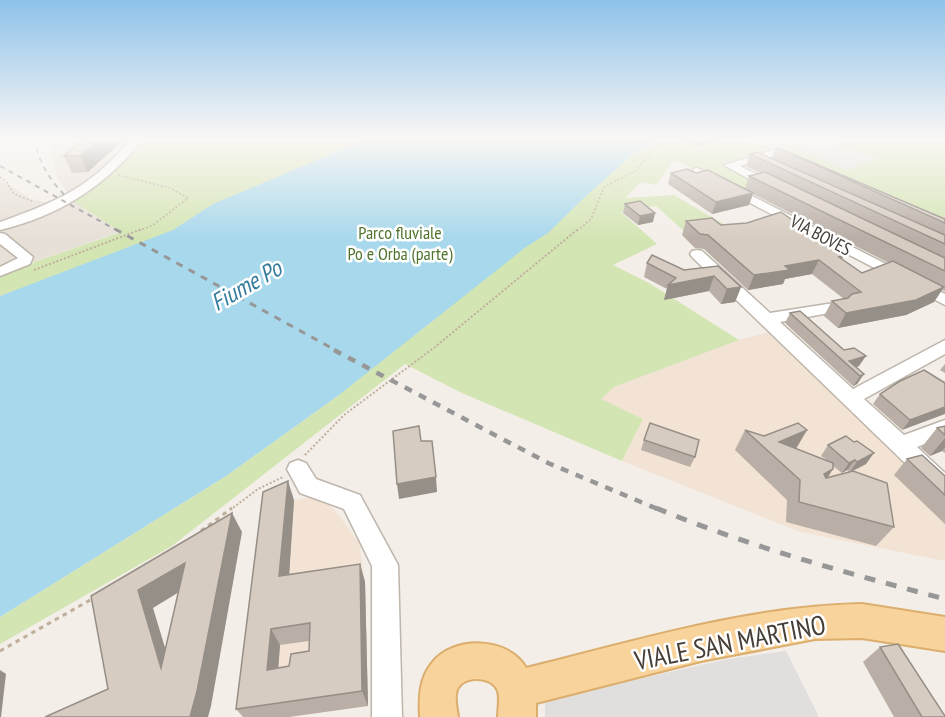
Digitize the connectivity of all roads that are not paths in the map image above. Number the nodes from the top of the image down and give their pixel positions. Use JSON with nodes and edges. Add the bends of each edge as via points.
{"nodes":[{"id":1,"x":107,"y":171,"type":"edge"},
{"id":2,"x":698,"y":171,"type":"edge"},
{"id":3,"x":743,"y":171,"type":"edge"},
{"id":4,"x":781,"y":191,"type":"edge"},
{"id":5,"x":824,"y":220,"type":"edge"},
{"id":6,"x":0,"y":226,"type":"edge"},
{"id":7,"x":806,"y":227,"type":"junction"},
{"id":8,"x":0,"y":237,"type":"edge"},
{"id":9,"x":698,"y":254,"type":"dead end"},
{"id":10,"x":0,"y":272,"type":"edge"},
{"id":11,"x":945,"y":300,"type":"edge"},
{"id":12,"x":834,"y":308,"type":"edge"},
{"id":13,"x":767,"y":320,"type":"junction"},
{"id":14,"x":945,"y":346,"type":"edge"},
{"id":15,"x":851,"y":399,"type":"junction"},
{"id":16,"x":945,"y":428,"type":"edge"},
{"id":17,"x":900,"y":445,"type":"junction"},
{"id":18,"x":298,"y":469,"type":"road end"},
{"id":19,"x":945,"y":487,"type":"edge"},
{"id":20,"x":945,"y":634,"type":"edge"},
{"id":21,"x":517,"y":703,"type":"edge"},
{"id":22,"x":435,"y":716,"type":"edge"},
{"id":23,"x":387,"y":717,"type":"edge"}],
"edges":[{"from":1,"to":6,"type":"street","via":[[87,188],[48,208]]},
{"from":2,"to":7,"type":"street","name":"VIA BOVES"},
{"from":3,"to":4,"type":"street"},
{"from":5,"to":7,"type":"street"},
{"from":7,"to":11,"type":"street","name":"VIA BOVES"},
{"from":8,"to":10,"type":"street","via":[[26,257]]},
{"from":9,"to":13,"type":"street"},
{"from":12,"to":13,"type":"street"},
{"from":13,"to":15,"type":"street"},
{"from":14,"to":15,"type":"street"},
{"from":15,"to":17,"type":"street"},
{"from":16,"to":17,"type":"street"},
{"from":17,"to":19,"type":"street"},
{"from":18,"to":23,"type":"street","via":[[308,486],[352,502],[384,565]]},
{"from":20,"to":21,"type":"main road","name":"VIALE SAN MARTINO","via":[[862,621],[815,622],[701,643]]},
{"from":21,"to":22,"type":"main road","via":[[504,669],[495,662],[462,661],[440,687]]}]}
